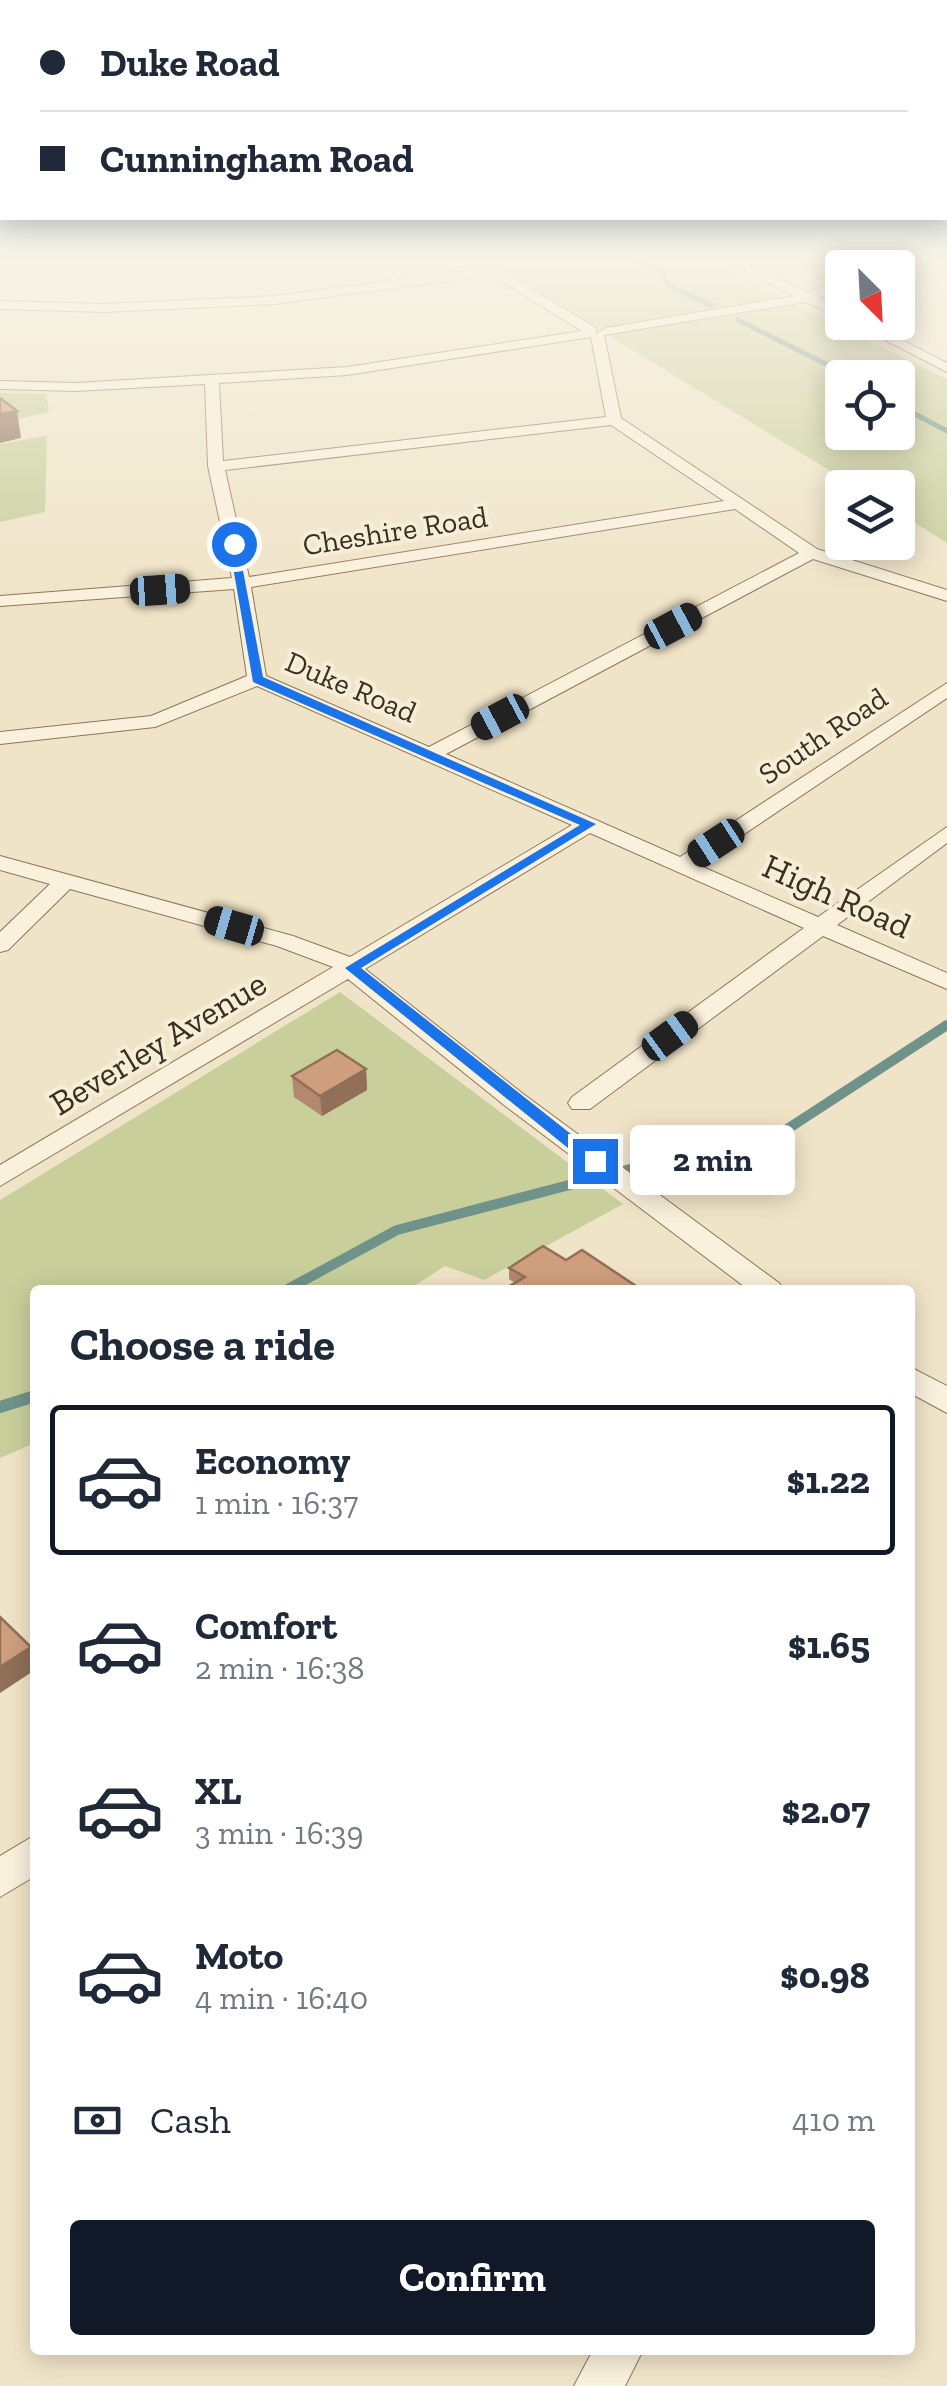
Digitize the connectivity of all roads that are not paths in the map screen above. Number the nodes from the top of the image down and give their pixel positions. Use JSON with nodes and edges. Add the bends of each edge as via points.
{"nodes":[{"id":1,"x":341,"y":371,"type":"edge"},
{"id":2,"x":603,"y":371,"type":"edge"},
{"id":3,"x":212,"y":379,"type":"junction"},
{"id":4,"x":0,"y":384,"type":"edge"},
{"id":5,"x":614,"y":420,"type":"junction"},
{"id":6,"x":216,"y":466,"type":"junction"},
{"id":7,"x":737,"y":504,"type":"junction"},
{"id":8,"x":811,"y":553,"type":"junction"},
{"id":9,"x":242,"y":584,"type":"junction"},
{"id":10,"x":947,"y":588,"type":"edge"},
{"id":11,"x":926,"y":590,"type":"junction"},
{"id":12,"x":947,"y":596,"type":"edge"},
{"id":13,"x":0,"y":600,"type":"edge"},
{"id":14,"x":257,"y":679,"type":"junction"},
{"id":15,"x":947,"y":690,"type":"edge"},
{"id":16,"x":0,"y":738,"type":"edge"},
{"id":17,"x":432,"y":754,"type":"junction"},
{"id":18,"x":590,"y":824,"type":"junction"},
{"id":19,"x":947,"y":833,"type":"edge"},
{"id":20,"x":0,"y":863,"type":"edge"},
{"id":21,"x":682,"y":865,"type":"junction"},
{"id":22,"x":66,"y":882,"type":"junction"},
{"id":23,"x":819,"y":926,"type":"junction"},
{"id":24,"x":0,"y":945,"type":"edge"},
{"id":25,"x":352,"y":968,"type":"junction"},
{"id":26,"x":947,"y":982,"type":"edge"},
{"id":27,"x":582,"y":1103,"type":"dead end"},
{"id":28,"x":0,"y":1178,"type":"edge"},
{"id":29,"x":760,"y":1285,"type":"edge"},
{"id":30,"x":915,"y":1381,"type":"edge"},
{"id":31,"x":947,"y":1401,"type":"edge"},
{"id":32,"x":30,"y":1857,"type":"edge"},
{"id":33,"x":0,"y":1880,"type":"edge"},
{"id":34,"x":617,"y":2355,"type":"edge"},
{"id":35,"x":598,"y":2386,"type":"edge"}],
"edges":[{"from":1,"to":3,"type":"street"},
{"from":2,"to":5,"type":"street"},
{"from":3,"to":4,"type":"street"},
{"from":3,"to":6,"type":"street","name":"Duke Road"},
{"from":5,"to":6,"type":"street"},
{"from":5,"to":7,"type":"street"},
{"from":6,"to":9,"type":"street","name":"Duke Road"},
{"from":7,"to":8,"type":"street"},
{"from":7,"to":9,"type":"street","name":"Cheshire Road"},
{"from":8,"to":11,"type":"street"},
{"from":8,"to":17,"type":"street"},
{"from":9,"to":13,"type":"street","name":"Cheshire Road"},
{"from":9,"to":14,"type":"street","name":"Duke Road"},
{"from":10,"to":11,"type":"street"},
{"from":11,"to":12,"type":"street"},
{"from":14,"to":16,"type":"street","via":[[156,722]]},
{"from":14,"to":17,"type":"street","name":"Duke Road"},
{"from":15,"to":21,"type":"street","name":"South Road"},
{"from":17,"to":18,"type":"street","name":"Duke Road"},
{"from":18,"to":21,"type":"street","name":"High Road"},
{"from":18,"to":25,"type":"street","name":"Beverley Avenue"},
{"from":19,"to":23,"type":"street"},
{"from":20,"to":22,"type":"street"},
{"from":21,"to":23,"type":"street","name":"High Road"},
{"from":22,"to":24,"type":"street"},
{"from":22,"to":25,"type":"street","via":[[303,946]]},
{"from":23,"to":26,"type":"street","name":"High Road"},
{"from":23,"to":27,"type":"street"},
{"from":25,"to":28,"type":"street","name":"Beverley Avenue"},
{"from":25,"to":29,"type":"street"},
{"from":30,"to":31,"type":"street"},
{"from":32,"to":33,"type":"street"},
{"from":34,"to":35,"type":"street"}]}
